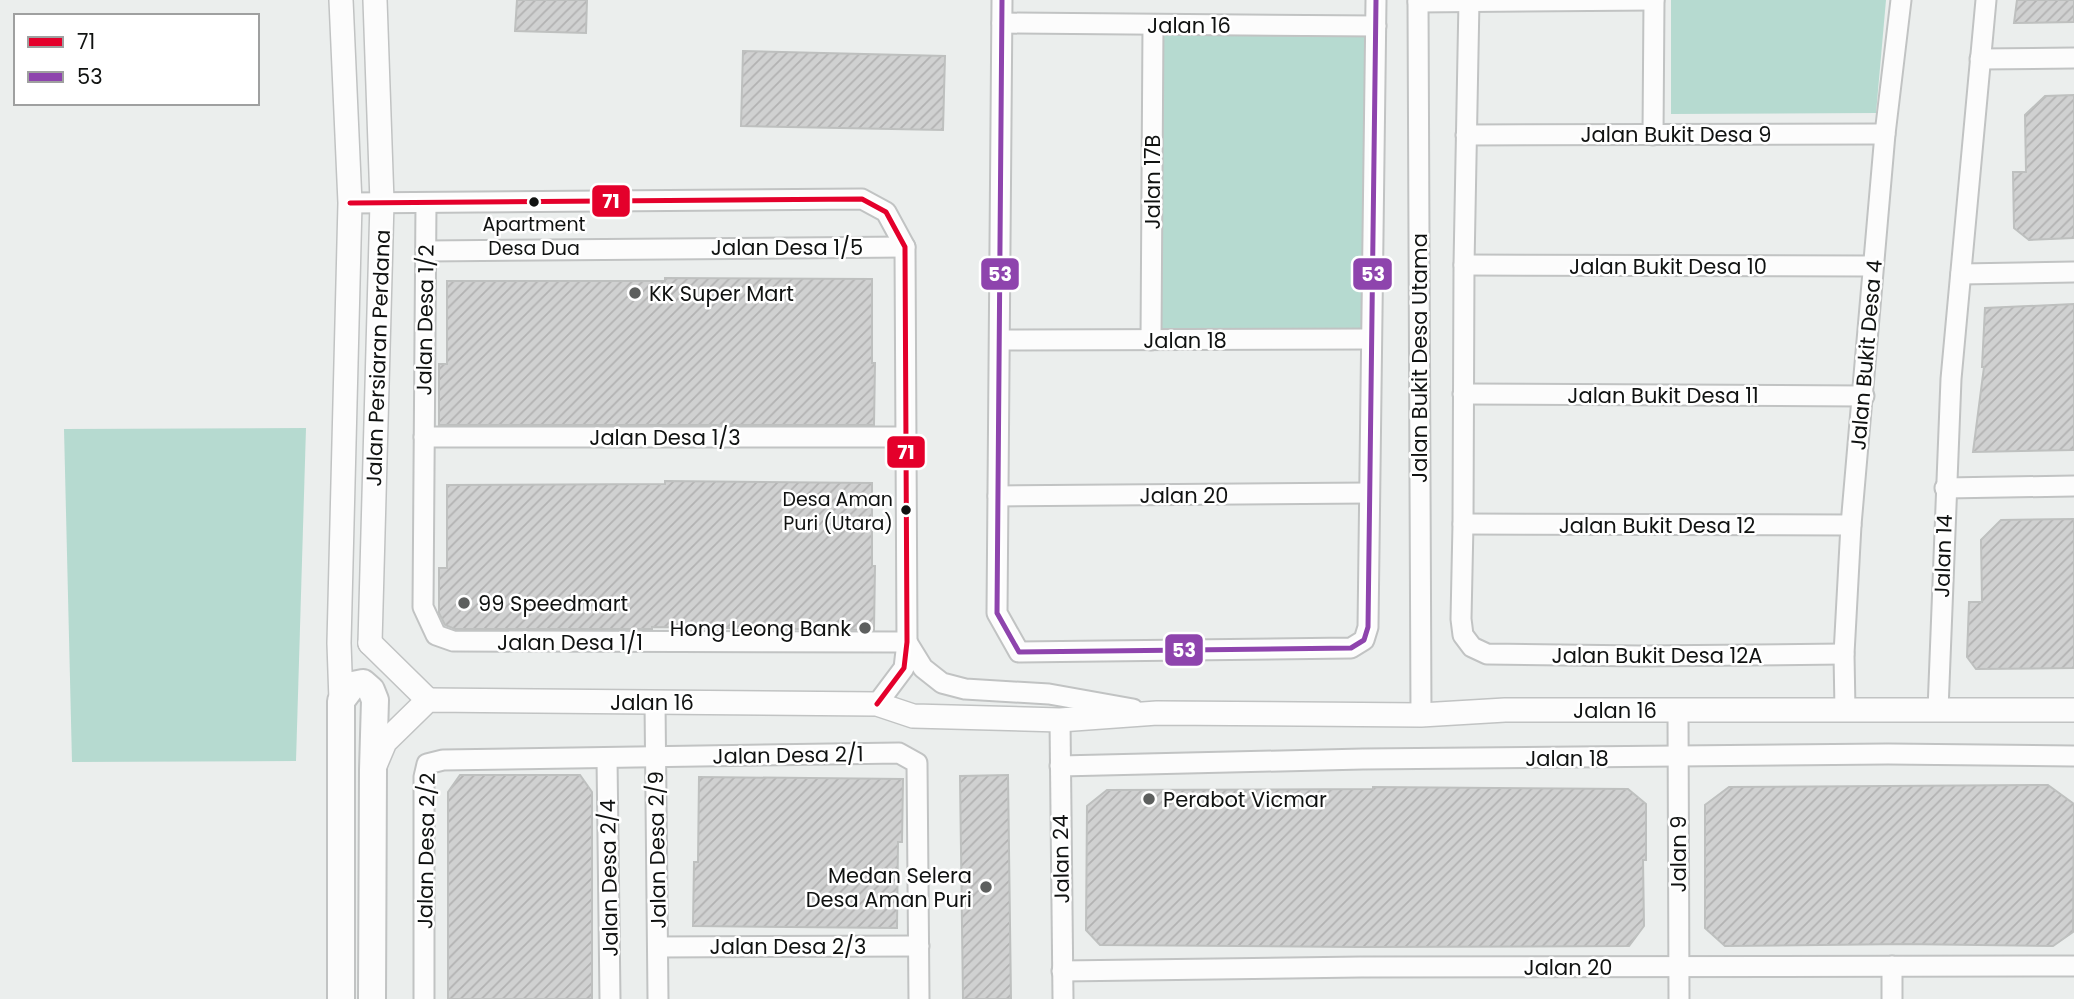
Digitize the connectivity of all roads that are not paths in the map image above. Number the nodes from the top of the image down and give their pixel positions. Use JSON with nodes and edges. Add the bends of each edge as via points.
{"nodes":[{"id":1,"x":341,"y":0,"type":"edge"},
{"id":2,"x":375,"y":0,"type":"edge"},
{"id":3,"x":1002,"y":0,"type":"edge"},
{"id":4,"x":1376,"y":0,"type":"edge"},
{"id":5,"x":1654,"y":0,"type":"edge"},
{"id":6,"x":1901,"y":0,"type":"edge"},
{"id":7,"x":1986,"y":0,"type":"edge"},
{"id":8,"x":1418,"y":1,"type":"edge"},
{"id":9,"x":1469,"y":1,"type":"edge"},
{"id":10,"x":1002,"y":23,"type":"junction"},
{"id":11,"x":1153,"y":25,"type":"junction"},
{"id":12,"x":1376,"y":26,"type":"junction"},
{"id":13,"x":2074,"y":58,"type":"edge"},
{"id":14,"x":1980,"y":59,"type":"junction"},
{"id":15,"x":1885,"y":134,"type":"junction"},
{"id":16,"x":1466,"y":135,"type":"junction"},
{"id":17,"x":1653,"y":135,"type":"junction"},
{"id":18,"x":382,"y":202,"type":"junction"},
{"id":19,"x":350,"y":203,"type":"junction"},
{"id":20,"x":426,"y":203,"type":"junction"},
{"id":21,"x":905,"y":247,"type":"junction"},
{"id":22,"x":426,"y":251,"type":"junction"},
{"id":23,"x":1464,"y":265,"type":"junction"},
{"id":24,"x":1873,"y":266,"type":"junction"},
{"id":25,"x":2074,"y":272,"type":"edge"},
{"id":26,"x":1961,"y":274,"type":"junction"},
{"id":27,"x":1371,"y":339,"type":"junction"},
{"id":28,"x":1000,"y":340,"type":"junction"},
{"id":29,"x":1152,"y":340,"type":"junction"},
{"id":30,"x":1463,"y":394,"type":"junction"},
{"id":31,"x":1864,"y":396,"type":"junction"},
{"id":32,"x":424,"y":437,"type":"junction"},
{"id":33,"x":906,"y":437,"type":"junction"},
{"id":34,"x":2074,"y":486,"type":"edge"},
{"id":35,"x":1945,"y":488,"type":"junction"},
{"id":36,"x":1369,"y":494,"type":"junction"},
{"id":37,"x":998,"y":496,"type":"junction"},
{"id":38,"x":1464,"y":524,"type":"junction"},
{"id":39,"x":1851,"y":525,"type":"junction"},
{"id":40,"x":907,"y":642,"type":"junction"},
{"id":41,"x":339,"y":643,"type":"junction"},
{"id":42,"x":370,"y":643,"type":"junction"},
{"id":43,"x":1472,"y":647,"type":"joint"},
{"id":44,"x":1844,"y":654,"type":"junction"},
{"id":45,"x":428,"y":700,"type":"junction"},
{"id":46,"x":341,"y":701,"type":"junction"},
{"id":47,"x":655,"y":702,"type":"junction"},
{"id":48,"x":877,"y":704,"type":"junction"},
{"id":49,"x":1678,"y":710,"type":"junction"},
{"id":50,"x":1844,"y":710,"type":"junction"},
{"id":51,"x":1938,"y":710,"type":"junction"},
{"id":52,"x":2074,"y":710,"type":"edge"},
{"id":53,"x":1157,"y":713,"type":"junction"},
{"id":54,"x":1421,"y":715,"type":"junction"},
{"id":55,"x":1060,"y":720,"type":"junction"},
{"id":56,"x":2074,"y":756,"type":"edge"},
{"id":57,"x":655,"y":757,"type":"junction"},
{"id":58,"x":1678,"y":757,"type":"junction"},
{"id":59,"x":607,"y":758,"type":"junction"},
{"id":60,"x":1060,"y":766,"type":"junction"},
{"id":61,"x":373,"y":770,"type":"junction"},
{"id":62,"x":919,"y":946,"type":"junction"},
{"id":63,"x":658,"y":947,"type":"junction"},
{"id":64,"x":1892,"y":966,"type":"junction"},
{"id":65,"x":2074,"y":966,"type":"edge"},
{"id":66,"x":1679,"y":967,"type":"junction"},
{"id":67,"x":1062,"y":971,"type":"junction"},
{"id":68,"x":341,"y":999,"type":"edge"},
{"id":69,"x":372,"y":999,"type":"edge"},
{"id":70,"x":424,"y":999,"type":"edge"},
{"id":71,"x":610,"y":999,"type":"edge"},
{"id":72,"x":658,"y":999,"type":"edge"},
{"id":73,"x":919,"y":999,"type":"edge"},
{"id":74,"x":1063,"y":999,"type":"edge"},
{"id":75,"x":1679,"y":999,"type":"edge"},
{"id":76,"x":1892,"y":999,"type":"edge"}],
"edges":[{"from":1,"to":19,"type":"street","name":"Jalan Persiaran Perdana"},
{"from":2,"to":18,"type":"street","name":"Jalan Persiaran Perdana"},
{"from":3,"to":10,"type":"street"},
{"from":4,"to":12,"type":"street"},
{"from":5,"to":9,"type":"street"},
{"from":5,"to":17,"type":"street"},
{"from":6,"to":15,"type":"street","name":"Jalan Bukit Desa 4"},
{"from":7,"to":14,"type":"street"},
{"from":8,"to":9,"type":"street"},
{"from":8,"to":54,"type":"street","name":"Jalan Bukit Desa Utama"},
{"from":9,"to":16,"type":"street","name":"Jalan Bukit Desa Utama"},
{"from":10,"to":11,"type":"street","name":"Jalan 16"},
{"from":10,"to":28,"type":"street"},
{"from":11,"to":12,"type":"street","name":"Jalan 16"},
{"from":11,"to":29,"type":"street","name":"Jalan 17B"},
{"from":12,"to":27,"type":"street"},
{"from":13,"to":14,"type":"street"},
{"from":14,"to":26,"type":"street"},
{"from":15,"to":17,"type":"street","name":"Jalan Bukit Desa 9"},
{"from":15,"to":24,"type":"street","name":"Jalan Bukit Desa 4"},
{"from":16,"to":17,"type":"street","name":"Jalan Bukit Desa 9"},
{"from":16,"to":23,"type":"street","name":"Jalan Bukit Desa Utama"},
{"from":18,"to":19,"type":"street","name":"Jalan Desa 1/5"},
{"from":18,"to":20,"type":"street","name":"Jalan Desa 1/5"},
{"from":18,"to":42,"type":"street","name":"Jalan Persiaran Perdana"},
{"from":19,"to":41,"type":"street","name":"Jalan Persiaran Perdana"},
{"from":20,"to":21,"type":"street","name":"Jalan Desa 1/5","via":[[862,199],[886,212]]},
{"from":20,"to":22,"type":"street","name":"Jalan Desa 1/2"},
{"from":21,"to":22,"type":"street","name":"Jalan Desa 1/5"},
{"from":21,"to":33,"type":"street"},
{"from":22,"to":32,"type":"street","name":"Jalan Desa 1/2"},
{"from":23,"to":24,"type":"street","name":"Jalan Bukit Desa 10"},
{"from":23,"to":30,"type":"street","name":"Jalan Bukit Desa Utama"},
{"from":24,"to":31,"type":"street","name":"Jalan Bukit Desa 4"},
{"from":25,"to":26,"type":"street"},
{"from":26,"to":35,"type":"street"},
{"from":27,"to":29,"type":"street","name":"Jalan 18"},
{"from":27,"to":36,"type":"street"},
{"from":28,"to":29,"type":"street","name":"Jalan 18"},
{"from":28,"to":37,"type":"street"},
{"from":30,"to":31,"type":"street","name":"Jalan Bukit Desa 11"},
{"from":30,"to":38,"type":"street","name":"Jalan Bukit Desa Utama"},
{"from":31,"to":39,"type":"street","name":"Jalan Bukit Desa 4"},
{"from":32,"to":33,"type":"street","name":"Jalan Desa 1/3"},
{"from":32,"to":40,"type":"street","name":"Jalan Desa 1/1","via":[[423,607],[436,635],[453,641]]},
{"from":33,"to":40,"type":"street"},
{"from":34,"to":35,"type":"street","name":"Jalan 14"},
{"from":35,"to":51,"type":"street","name":"Jalan 14"},
{"from":36,"to":37,"type":"street","name":"Jalan 20"},
{"from":36,"to":37,"type":"street","via":[[1368,627],[1364,640],[1351,648],[1019,652],[997,613]]},
{"from":38,"to":39,"type":"street","name":"Jalan Bukit Desa 12"},
{"from":38,"to":43,"type":"street","name":"Jalan Bukit Desa Utama","via":[[1461,619],[1463,635]]},
{"from":39,"to":44,"type":"street","name":"Jalan Bukit Desa 4"},
{"from":40,"to":48,"type":"street","via":[[904,668]]},
{"from":40,"to":53,"type":"street","name":"Jalan 16","via":[[923,668],[942,683],[965,689],[1049,694]]},
{"from":41,"to":42,"type":"street"},
{"from":41,"to":46,"type":"street","name":"Jalan Persiaran Perdana"},
{"from":42,"to":45,"type":"street"},
{"from":43,"to":44,"type":"street","name":"Jalan Bukit Desa 12A","via":[[1487,654]]},
{"from":44,"to":50,"type":"street","name":"Jalan Bukit Desa 4"},
{"from":45,"to":47,"type":"street","name":"Jalan 16"},
{"from":45,"to":61,"type":"street","via":[[384,742]]},
{"from":46,"to":61,"type":"main road","via":[[354,685],[363,683],[375,700]]},
{"from":46,"to":68,"type":"main road","name":"Jalan Persiaran Perdana"},
{"from":47,"to":48,"type":"street","name":"Jalan 16"},
{"from":47,"to":57,"type":"street","name":"Jalan Desa 2/9"},
{"from":48,"to":55,"type":"street","name":"Jalan 16","via":[[913,716]]},
{"from":49,"to":50,"type":"street","name":"Jalan 16"},
{"from":49,"to":54,"type":"street","name":"Jalan 16"},
{"from":49,"to":58,"type":"street","name":"Jalan 9"},
{"from":50,"to":51,"type":"street","name":"Jalan 16"},
{"from":51,"to":52,"type":"street","name":"Jalan 16"},
{"from":53,"to":54,"type":"street","name":"Jalan 16"},
{"from":53,"to":55,"type":"street","name":"Jalan 16"},
{"from":55,"to":60,"type":"street","name":"Jalan 24"},
{"from":56,"to":58,"type":"street","name":"Jalan 18"},
{"from":57,"to":59,"type":"street","name":"Jalan Desa 2/2"},
{"from":57,"to":62,"type":"street","name":"Jalan Desa 2/1","via":[[899,753],[918,763]]},
{"from":57,"to":63,"type":"street","name":"Jalan Desa 2/9"},
{"from":58,"to":60,"type":"street","name":"Jalan 18"},
{"from":58,"to":66,"type":"street","name":"Jalan 9"},
{"from":59,"to":70,"type":"street","name":"Jalan Desa 2/2","via":[[427,764]]},
{"from":59,"to":71,"type":"street","name":"Jalan Desa 2/4"},
{"from":60,"to":67,"type":"street","name":"Jalan 24"},
{"from":61,"to":69,"type":"main road"},
{"from":62,"to":63,"type":"street","name":"Jalan Desa 2/3"},
{"from":62,"to":73,"type":"street"},
{"from":63,"to":72,"type":"street","name":"Jalan Desa 2/9"},
{"from":64,"to":65,"type":"street","name":"Jalan 20"},
{"from":64,"to":66,"type":"street","name":"Jalan 20"},
{"from":64,"to":76,"type":"street"},
{"from":66,"to":67,"type":"street","name":"Jalan 20"},
{"from":66,"to":75,"type":"street","name":"Jalan 9"},
{"from":67,"to":74,"type":"street","name":"Jalan 24"}]}
